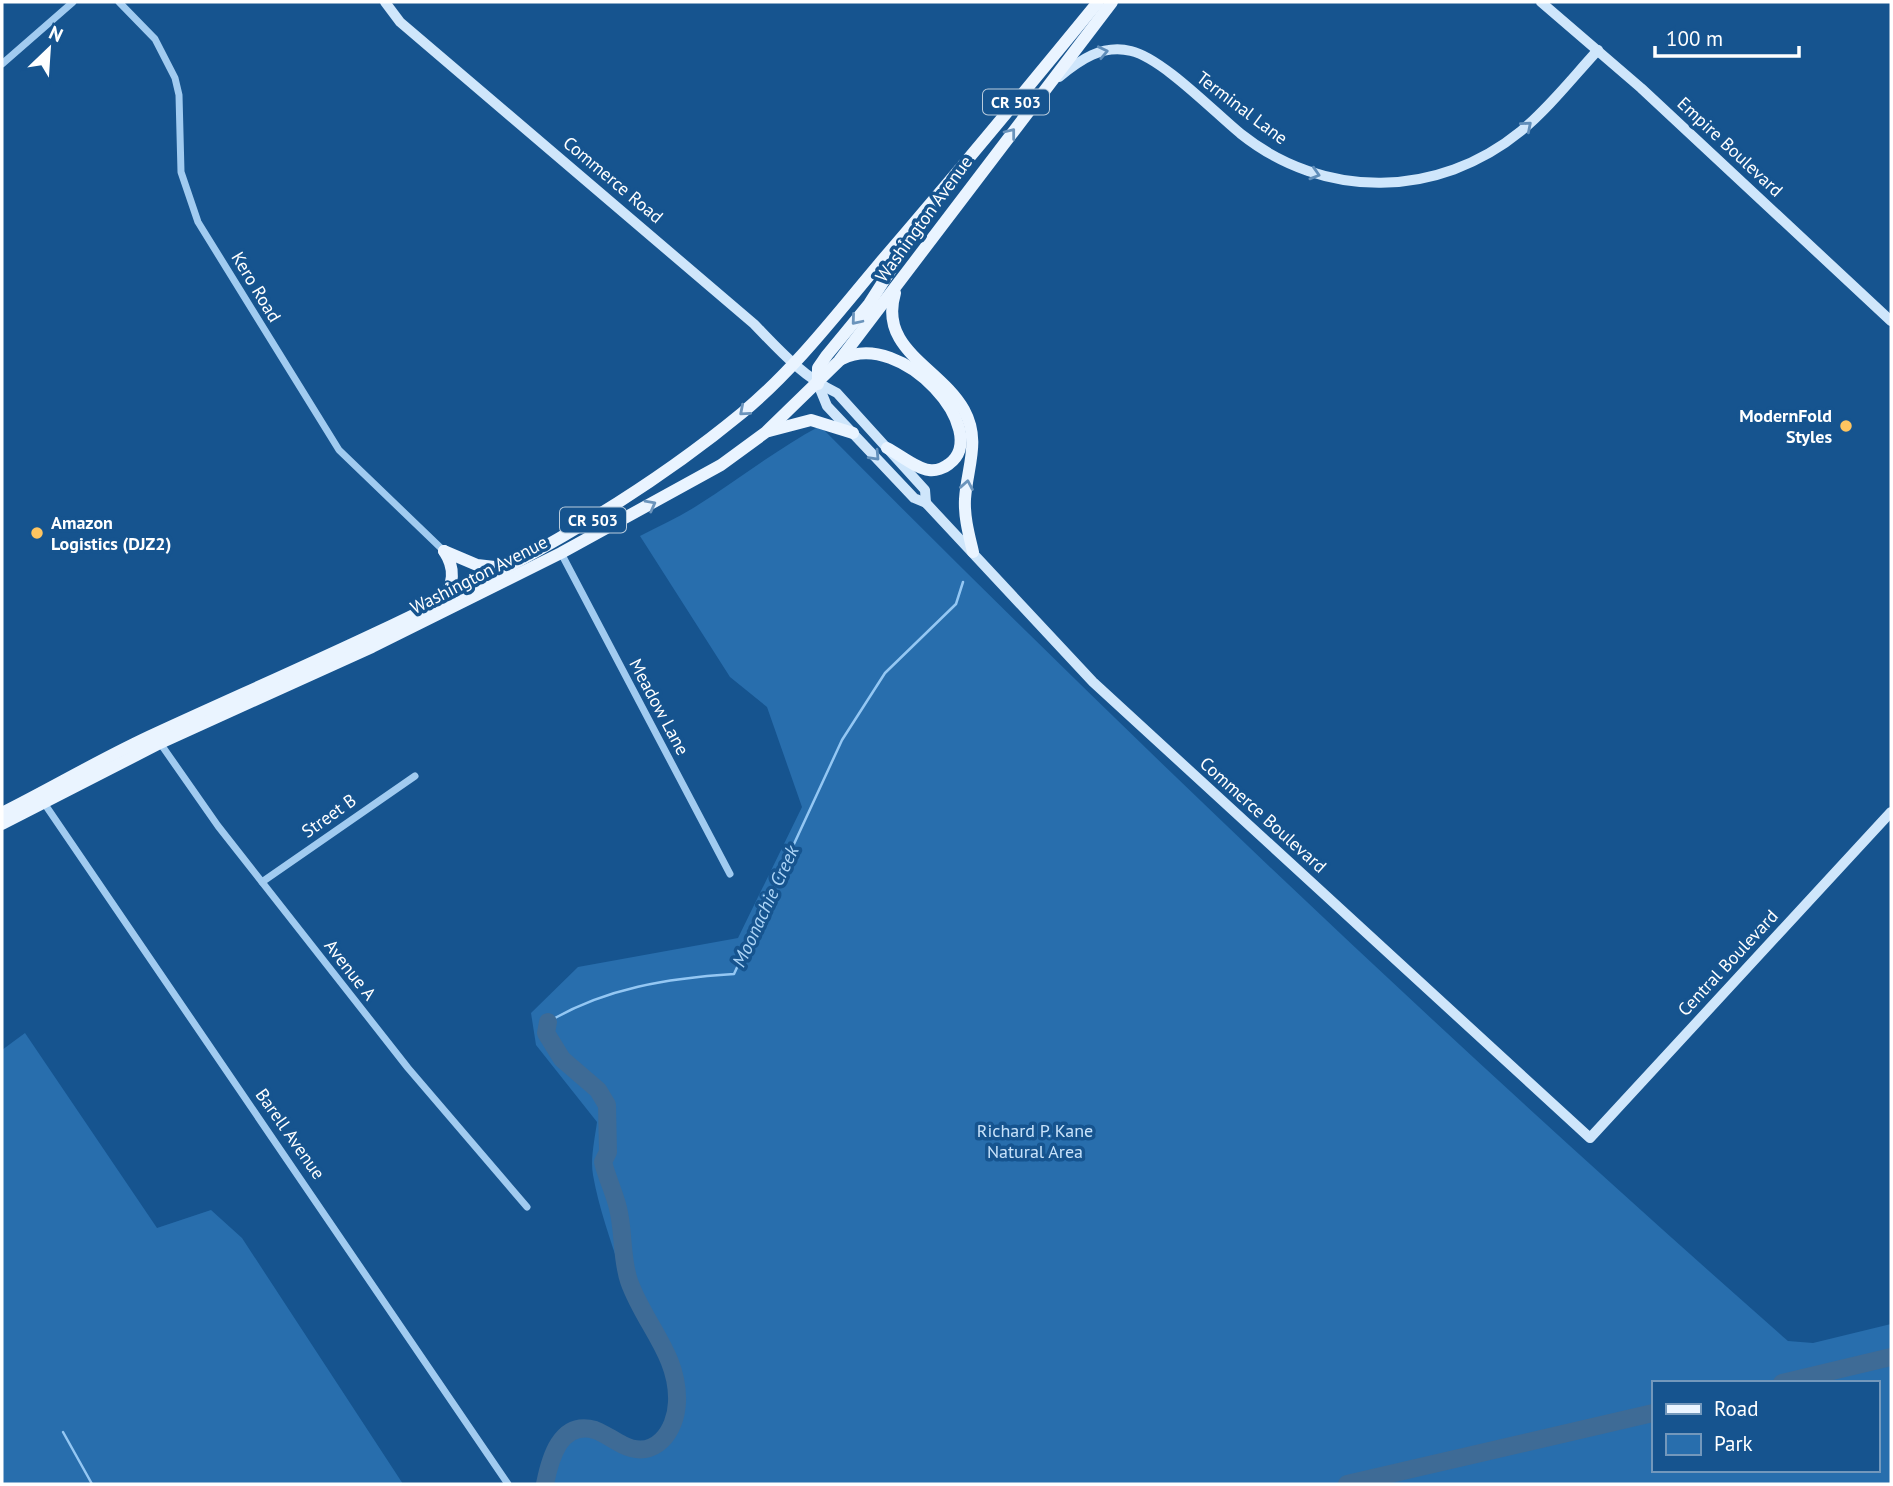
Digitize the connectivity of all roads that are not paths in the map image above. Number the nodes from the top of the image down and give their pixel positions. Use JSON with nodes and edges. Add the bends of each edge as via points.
{"nodes":[{"id":1,"x":74,"y":2,"type":"edge"},
{"id":2,"x":119,"y":2,"type":"edge"},
{"id":3,"x":385,"y":2,"type":"edge"},
{"id":4,"x":1098,"y":2,"type":"edge"},
{"id":5,"x":1112,"y":2,"type":"edge"},
{"id":6,"x":1541,"y":2,"type":"edge"},
{"id":7,"x":1598,"y":50,"type":"junction"},
{"id":8,"x":2,"y":64,"type":"edge"},
{"id":9,"x":1046,"y":88,"type":"junction"},
{"id":10,"x":933,"y":201,"type":"junction"},
{"id":11,"x":897,"y":286,"type":"junction"},
{"id":12,"x":1891,"y":321,"type":"edge"},
{"id":13,"x":839,"y":361,"type":"junction"},
{"id":14,"x":794,"y":365,"type":"junction"},
{"id":15,"x":818,"y":384,"type":"junction"},
{"id":16,"x":766,"y":432,"type":"junction"},
{"id":17,"x":853,"y":433,"type":"junction"},
{"id":18,"x":887,"y":447,"type":"junction"},
{"id":19,"x":926,"y":503,"type":"junction"},
{"id":20,"x":444,"y":551,"type":"junction"},
{"id":21,"x":973,"y":552,"type":"junction"},
{"id":22,"x":561,"y":553,"type":"junction"},
{"id":23,"x":507,"y":567,"type":"junction"},
{"id":24,"x":438,"y":604,"type":"junction"},
{"id":25,"x":160,"y":743,"type":"junction"},
{"id":26,"x":415,"y":776,"type":"dead end"},
{"id":27,"x":44,"y":803,"type":"junction"},
{"id":28,"x":1891,"y":812,"type":"edge"},
{"id":29,"x":2,"y":813,"type":"edge"},
{"id":30,"x":2,"y":824,"type":"edge"},
{"id":31,"x":730,"y":874,"type":"dead end"},
{"id":32,"x":262,"y":883,"type":"junction"},
{"id":33,"x":1590,"y":1138,"type":"joint"},
{"id":34,"x":527,"y":1207,"type":"dead end"},
{"id":35,"x":508,"y":1484,"type":"edge"}],
"edges":[{"from":1,"to":8,"type":"street"},
{"from":2,"to":20,"type":"street","name":"Kero Road","via":[[160,46],[175,78],[181,172],[198,222],[339,450]]},
{"from":3,"to":14,"type":"street","name":"Commerce Road","via":[[400,22],[744,315]]},
{"from":4,"to":10,"type":"main road","name":"Washington Avenue","number":"CR 503"},
{"from":5,"to":9,"type":"main road","name":"Washington Avenue","number":"CR 503"},
{"from":6,"to":7,"type":"street","name":"Empire Boulevard"},
{"from":9,"to":7,"type":"street","name":"Terminal Lane","one_way":true,"via":[[1094,53],[1131,51],[1153,61],[1277,158],[1330,178],[1391,184],[1455,169],[1504,143],[1534,119]]},
{"from":7,"to":12,"type":"street","name":"Empire Boulevard"},
{"from":11,"to":9,"type":"main road","name":"Washington Avenue","number":"CR 503","one_way":true},
{"from":10,"to":14,"type":"main road","name":"Washington Avenue","number":"CR 503"},
{"from":10,"to":15,"type":"main road","one_way":true,"via":[[869,304],[818,368]]},
{"from":11,"to":13,"type":"main road","name":"Washington Avenue","number":"CR 503"},
{"from":21,"to":11,"type":"main road","one_way":true,"via":[[965,514],[973,449],[969,422],[955,398],[894,331],[891,312]]},
{"from":13,"to":15,"type":"main road","name":"Washington Avenue","number":"CR 503"},
{"from":13,"to":18,"type":"main road","via":[[854,353],[878,353],[901,360],[951,407],[961,431],[960,451],[942,469],[928,471]]},
{"from":14,"to":15,"type":"street","name":"Commerce Road"},
{"from":14,"to":23,"type":"main road","name":"Washington Avenue","number":"CR 503","one_way":true,"via":[[745,410],[646,486]]},
{"from":15,"to":16,"type":"main road","name":"Washington Avenue","number":"CR 503"},
{"from":15,"to":17,"type":"street","name":"Commerce Boulevard","via":[[827,405]]},
{"from":15,"to":18,"type":"street","name":"Commerce Boulevard","via":[[836,393]]},
{"from":16,"to":17,"type":"main road","via":[[811,420]]},
{"from":22,"to":16,"type":"main road","name":"Washington Avenue","number":"CR 503","one_way":true,"via":[[686,486]]},
{"from":17,"to":19,"type":"street","name":"Commerce Boulevard","one_way":true,"via":[[914,498]]},
{"from":18,"to":19,"type":"street","name":"Commerce Boulevard","via":[[925,490]]},
{"from":19,"to":21,"type":"street","name":"Commerce Boulevard"},
{"from":20,"to":23,"type":"main road","via":[[491,569]]},
{"from":20,"to":24,"type":"main road","via":[[453,580]]},
{"from":21,"to":33,"type":"street","name":"Commerce Boulevard","via":[[1129,717]]},
{"from":22,"to":25,"type":"main road","name":"Washington Avenue","number":"CR 503","via":[[394,637]]},
{"from":22,"to":31,"type":"street","name":"Meadow Lane"},
{"from":23,"to":24,"type":"main road","name":"Washington Avenue","number":"CR 503"},
{"from":24,"to":29,"type":"main road","name":"Washington Avenue","number":"CR 503","via":[[152,735]]},
{"from":25,"to":27,"type":"main road","name":"Washington Avenue","number":"CR 503"},
{"from":25,"to":32,"type":"street","name":"Avenue A"},
{"from":26,"to":32,"type":"street","name":"Street B"},
{"from":27,"to":30,"type":"main road","name":"Washington Avenue","number":"CR 503"},
{"from":27,"to":35,"type":"street","name":"Barell Avenue"},
{"from":28,"to":33,"type":"street","name":"Central Boulevard"},
{"from":32,"to":34,"type":"street","name":"Avenue A","via":[[412,1073]]}]}
